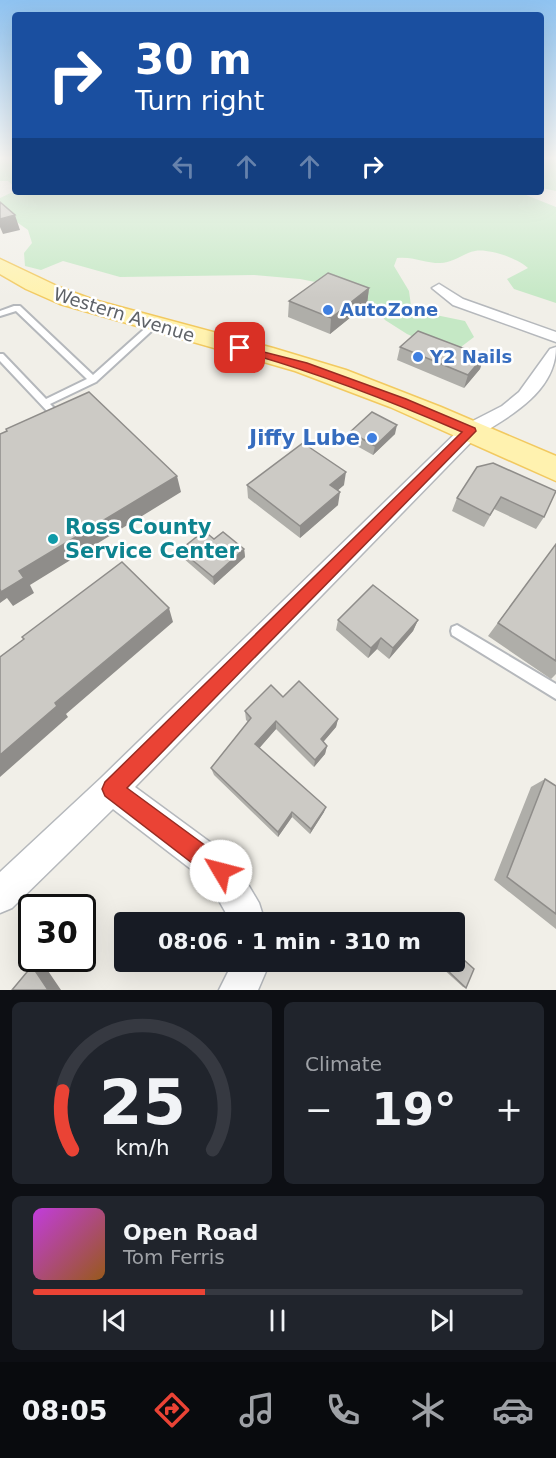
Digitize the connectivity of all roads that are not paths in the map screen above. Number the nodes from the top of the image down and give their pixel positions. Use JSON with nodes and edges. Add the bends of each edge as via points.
{"nodes":[{"id":1,"x":0,"y":265,"type":"edge"},
{"id":2,"x":439,"y":288,"type":"dead end"},
{"id":3,"x":0,"y":315,"type":"edge"},
{"id":4,"x":154,"y":325,"type":"junction"},
{"id":5,"x":556,"y":337,"type":"edge"},
{"id":6,"x":556,"y":352,"type":"edge"},
{"id":7,"x":0,"y":356,"type":"edge"},
{"id":8,"x":93,"y":380,"type":"junction"},
{"id":9,"x":44,"y":403,"type":"junction"},
{"id":10,"x":34,"y":422,"type":"edge"},
{"id":11,"x":470,"y":431,"type":"junction"},
{"id":12,"x":556,"y":469,"type":"edge"},
{"id":13,"x":457,"y":631,"type":"dead end"},
{"id":14,"x":556,"y":692,"type":"edge"},
{"id":15,"x":112,"y":789,"type":"junction"},
{"id":16,"x":1,"y":893,"type":"edge"},
{"id":17,"x":245,"y":912,"type":"edge"},
{"id":18,"x":247,"y":972,"type":"edge"},
{"id":19,"x":238,"y":990,"type":"edge"}],
"edges":[{"from":1,"to":4,"type":"main road","name":"Western Avenue","via":[[55,296]]},
{"from":2,"to":5,"type":"street","via":[[458,302]]},
{"from":3,"to":8,"type":"lane","via":[[17,308]]},
{"from":4,"to":8,"type":"lane"},
{"from":4,"to":11,"type":"main road","name":"Western Avenue","via":[[304,365]]},
{"from":6,"to":11,"type":"street","via":[[525,396]]},
{"from":7,"to":9,"type":"lane"},
{"from":8,"to":9,"type":"lane"},
{"from":9,"to":10,"type":"lane","via":[[54,413]]},
{"from":11,"to":12,"type":"main road","name":"Western Avenue"},
{"from":11,"to":15,"type":"street"},
{"from":13,"to":14,"type":"lane"},
{"from":15,"to":16,"type":"street"},
{"from":15,"to":17,"type":"street","via":[[221,871]]},
{"from":18,"to":19,"type":"street"}]}
